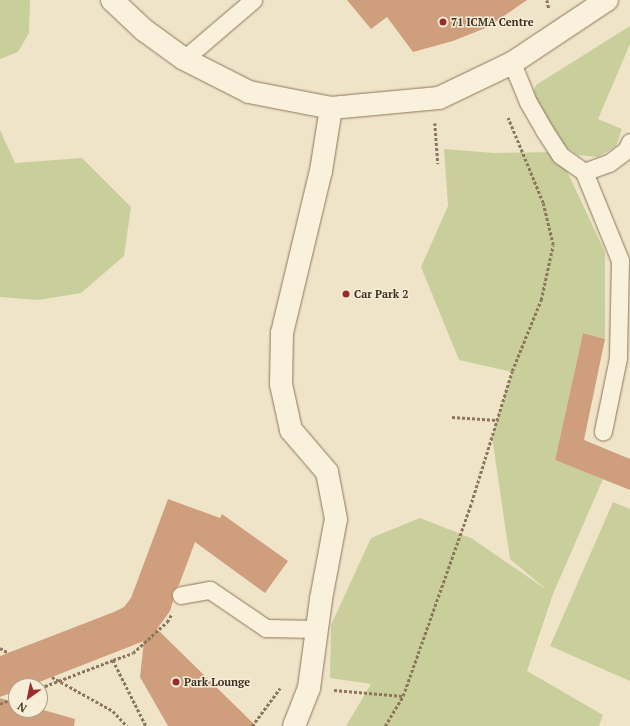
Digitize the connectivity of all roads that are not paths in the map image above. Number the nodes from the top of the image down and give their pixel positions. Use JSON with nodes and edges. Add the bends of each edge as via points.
{"nodes":[{"id":1,"x":112,"y":0,"type":"edge"},
{"id":2,"x":253,"y":0,"type":"edge"},
{"id":3,"x":607,"y":0,"type":"edge"},
{"id":4,"x":184,"y":59,"type":"junction"},
{"id":5,"x":512,"y":63,"type":"junction"},
{"id":6,"x":331,"y":108,"type":"junction"},
{"id":7,"x":629,"y":148,"type":"edge"},
{"id":8,"x":584,"y":172,"type":"junction"},
{"id":9,"x":603,"y":431,"type":"dead end"},
{"id":10,"x":182,"y":595,"type":"road end"},
{"id":11,"x":317,"y":629,"type":"junction"},
{"id":12,"x":294,"y":726,"type":"edge"}],
"edges":[{"from":1,"to":4,"type":"street","via":[[144,30]]},
{"from":2,"to":4,"type":"lane"},
{"from":3,"to":5,"type":"street"},
{"from":4,"to":6,"type":"street","via":[[249,92]]},
{"from":5,"to":6,"type":"street","via":[[439,98]]},
{"from":5,"to":8,"type":"lane","via":[[528,102],[560,155]]},
{"from":6,"to":11,"type":"street","via":[[321,171],[282,334],[280,368],[291,430],[327,472],[336,520]]},
{"from":7,"to":8,"type":"lane","via":[[609,163]]},
{"from":8,"to":9,"type":"lane","via":[[620,260],[618,358]]},
{"from":10,"to":11,"type":"lane","via":[[210,590],[266,628]]},
{"from":11,"to":12,"type":"street","via":[[309,688]]}]}
